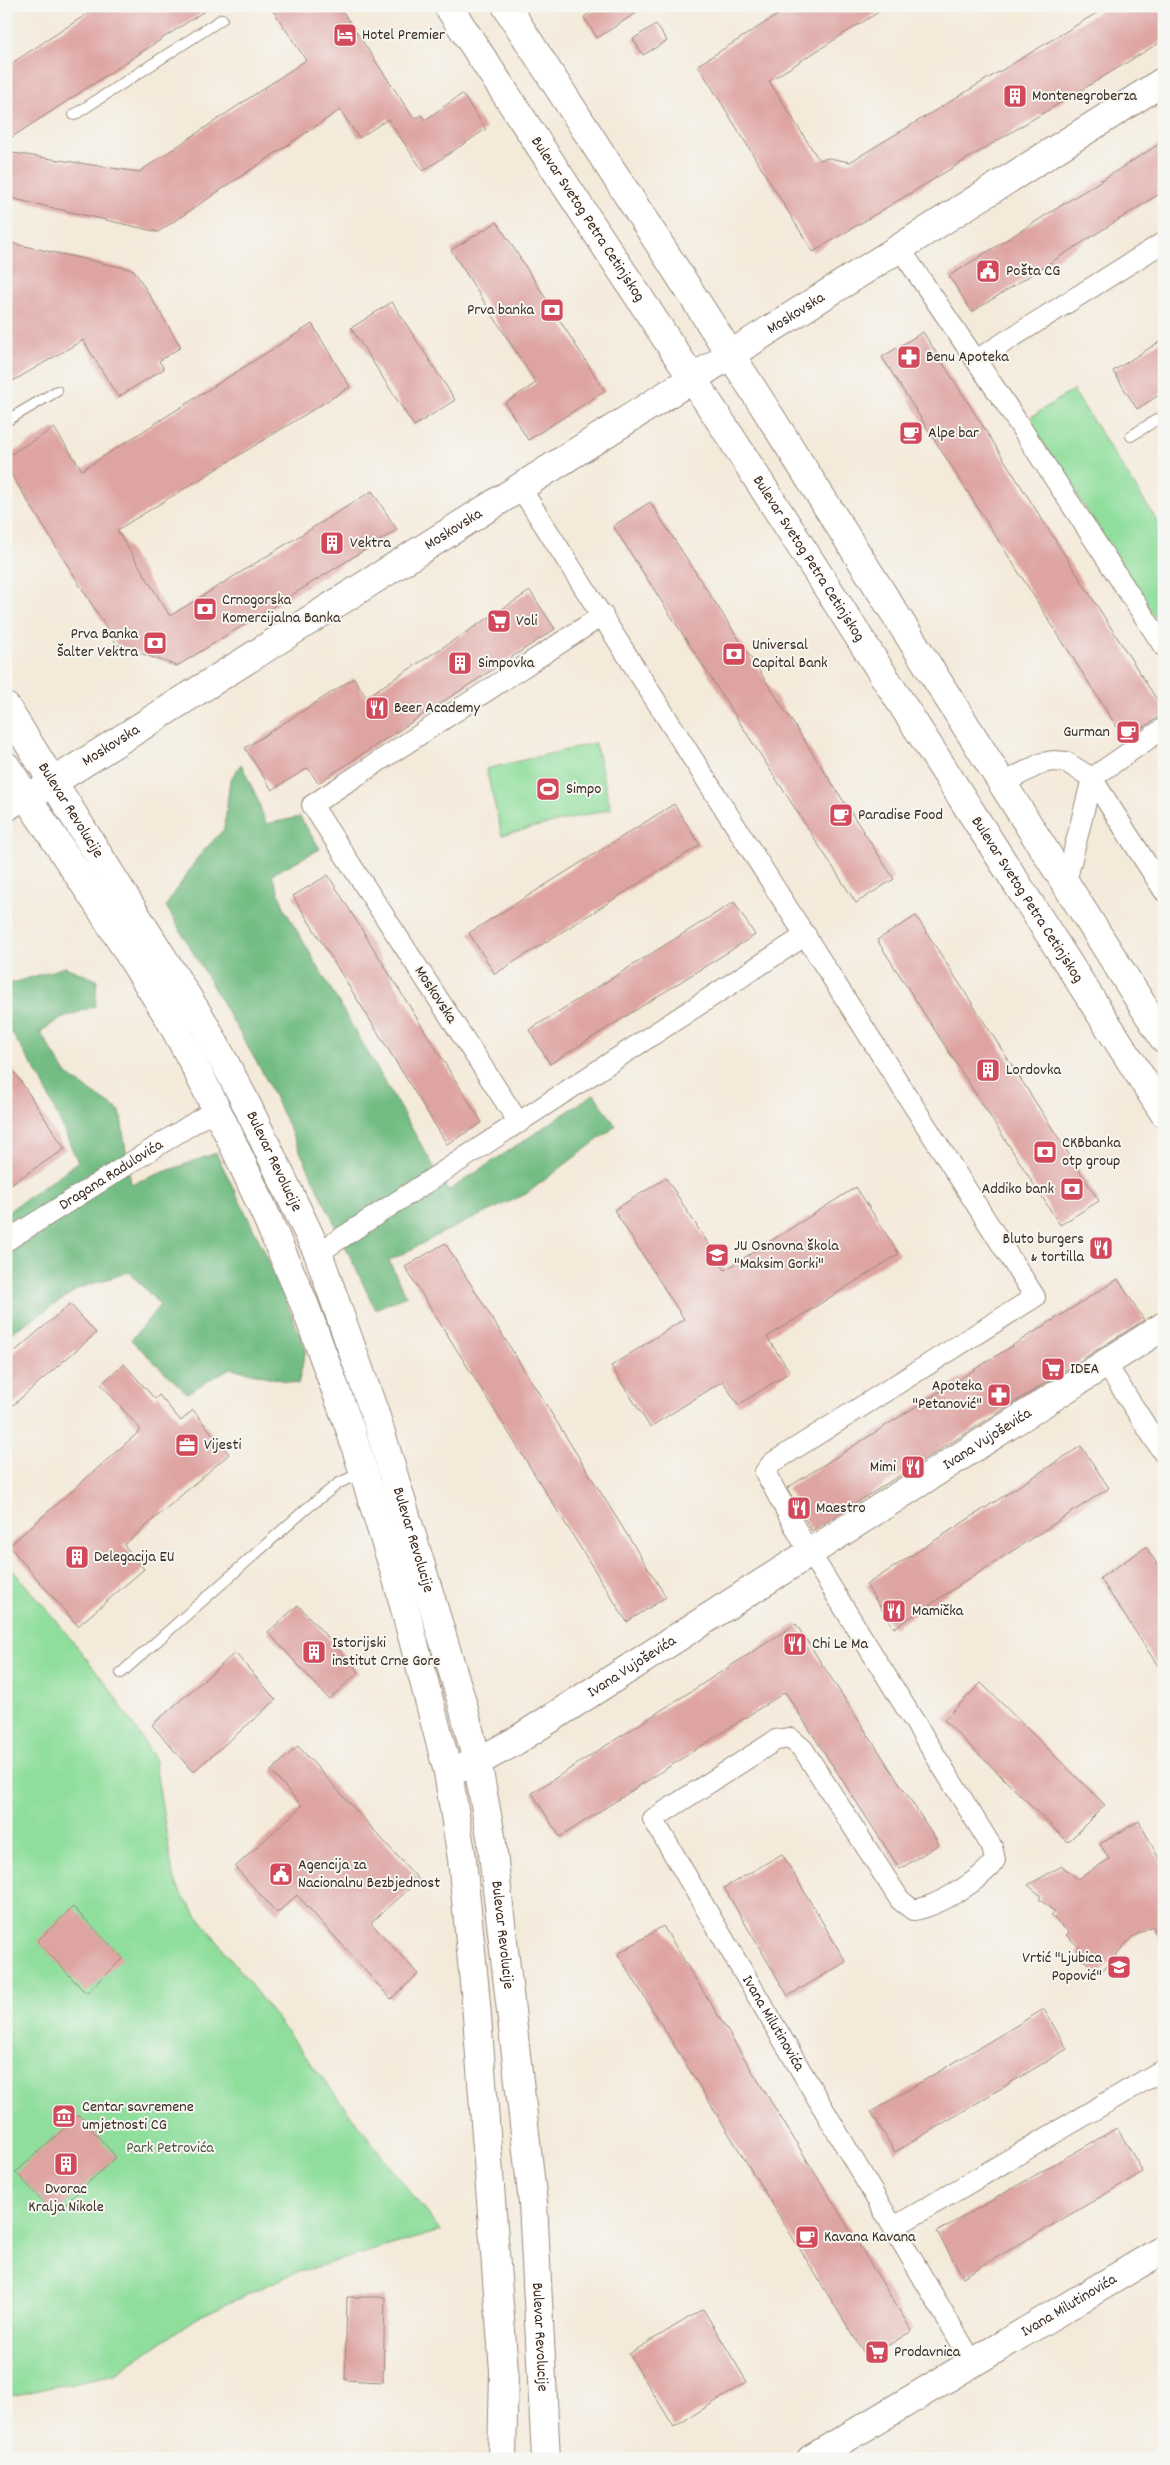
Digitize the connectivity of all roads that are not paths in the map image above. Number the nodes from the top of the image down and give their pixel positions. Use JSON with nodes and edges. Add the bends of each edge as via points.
{"nodes":[{"id":1,"x":448,"y":6,"type":"edge"},
{"id":2,"x":506,"y":6,"type":"edge"},
{"id":3,"x":222,"y":19,"type":"dead end"},
{"id":4,"x":1164,"y":81,"type":"edge"},
{"id":5,"x":74,"y":114,"type":"dead end"},
{"id":6,"x":1164,"y":242,"type":"edge"},
{"id":7,"x":900,"y":247,"type":"junction"},
{"id":8,"x":731,"y":355,"type":"junction"},
{"id":9,"x":976,"y":360,"type":"junction"},
{"id":10,"x":693,"y":379,"type":"junction"},
{"id":11,"x":57,"y":391,"type":"dead end"},
{"id":12,"x":1164,"y":415,"type":"edge"},
{"id":13,"x":6,"y":421,"type":"edge"},
{"id":14,"x":1131,"y":436,"type":"dead end"},
{"id":15,"x":520,"y":487,"type":"junction"},
{"id":16,"x":602,"y":615,"type":"junction"},
{"id":17,"x":1164,"y":647,"type":"edge"},
{"id":18,"x":6,"y":707,"type":"edge"},
{"id":19,"x":1164,"y":728,"type":"edge"},
{"id":20,"x":6,"y":766,"type":"edge"},
{"id":21,"x":1092,"y":778,"type":"junction"},
{"id":22,"x":54,"y":782,"type":"junction"},
{"id":23,"x":1003,"y":783,"type":"junction"},
{"id":24,"x":17,"y":805,"type":"edge"},
{"id":25,"x":1065,"y":886,"type":"junction"},
{"id":26,"x":1164,"y":891,"type":"edge"},
{"id":27,"x":806,"y":935,"type":"junction"},
{"id":28,"x":1164,"y":1039,"type":"edge"},
{"id":29,"x":216,"y":1109,"type":"junction"},
{"id":30,"x":1164,"y":1113,"type":"edge"},
{"id":31,"x":519,"y":1124,"type":"junction"},
{"id":32,"x":6,"y":1241,"type":"edge"},
{"id":33,"x":318,"y":1253,"type":"junction"},
{"id":34,"x":1164,"y":1326,"type":"edge"},
{"id":35,"x":1106,"y":1364,"type":"junction"},
{"id":36,"x":1164,"y":1454,"type":"edge"},
{"id":37,"x":364,"y":1471,"type":"junction"},
{"id":38,"x":810,"y":1552,"type":"junction"},
{"id":39,"x":121,"y":1673,"type":"dead end"},
{"id":40,"x":477,"y":1762,"type":"junction"},
{"id":41,"x":448,"y":1772,"type":"junction"},
{"id":42,"x":1164,"y":2069,"type":"edge"},
{"id":43,"x":894,"y":2227,"type":"junction"},
{"id":44,"x":1164,"y":2249,"type":"edge"},
{"id":45,"x":973,"y":2363,"type":"junction"},
{"id":46,"x":548,"y":2456,"type":"edge"},
{"id":47,"x":502,"y":2459,"type":"edge"},
{"id":48,"x":811,"y":2459,"type":"edge"}],
"edges":[{"from":1,"to":10,"type":"main road","name":"Bulevar Svetog Petra Cetinjskog"},
{"from":2,"to":8,"type":"main road"},
{"from":3,"to":5,"type":"lane"},
{"from":4,"to":7,"type":"main road","name":"Moskovska"},
{"from":6,"to":9,"type":"street"},
{"from":7,"to":8,"type":"main road","name":"Moskovska"},
{"from":7,"to":9,"type":"street"},
{"from":8,"to":10,"type":"main road","name":"Moskovska"},
{"from":8,"to":23,"type":"main road"},
{"from":9,"to":17,"type":"street"},
{"from":10,"to":15,"type":"main road","name":"Moskovska"},
{"from":10,"to":30,"type":"main road","name":"Bulevar Svetog Petra Cetinjskog"},
{"from":11,"to":13,"type":"lane"},
{"from":12,"to":14,"type":"lane"},
{"from":15,"to":16,"type":"street"},
{"from":15,"to":22,"type":"main road","name":"Moskovska"},
{"from":16,"to":27,"type":"street"},
{"from":16,"to":31,"type":"street","name":"Moskovska","via":[[312,804]]},
{"from":18,"to":22,"type":"main road","name":"Bulevar Revolucije"},
{"from":19,"to":21,"type":"street"},
{"from":20,"to":24,"type":"main road","name":"Bulevar Revolucije"},
{"from":21,"to":23,"type":"street","via":[[1066,762],[1053,761],[1042,763]]},
{"from":21,"to":25,"type":"street"},
{"from":21,"to":26,"type":"street"},
{"from":22,"to":24,"type":"main road","name":"Moskovska"},
{"from":22,"to":33,"type":"main road","name":"Bulevar Revolucije","via":[[203,1022],[261,1132]]},
{"from":23,"to":25,"type":"main road"},
{"from":24,"to":29,"type":"main road","name":"Bulevar Revolucije","via":[[101,909],[168,1016]]},
{"from":25,"to":28,"type":"main road"},
{"from":27,"to":31,"type":"street"},
{"from":27,"to":38,"type":"street","via":[[1034,1297],[768,1467],[766,1477]]},
{"from":29,"to":32,"type":"street","name":"Dragana Radulovića"},
{"from":29,"to":37,"type":"main road","name":"Bulevar Revolucije","via":[[305,1306]]},
{"from":31,"to":33,"type":"street"},
{"from":33,"to":40,"type":"main road","name":"Bulevar Revolucije","via":[[377,1420]]},
{"from":34,"to":35,"type":"main road","name":"Ivana Vujoševića"},
{"from":35,"to":36,"type":"street"},
{"from":35,"to":38,"type":"main road","name":"Ivana Vujoševića"},
{"from":37,"to":39,"type":"lane","via":[[339,1483],[306,1509]]},
{"from":37,"to":41,"type":"main road","name":"Bulevar Revolucije","via":[[400,1588]]},
{"from":38,"to":40,"type":"main road","name":"Ivana Vujoševića","via":[[514,1742]]},
{"from":38,"to":43,"type":"street","name":"Ivana Milutinovića","via":[[992,1847],[995,1860],[988,1872],[928,1908],[913,1910],[900,1900],[804,1749],[790,1738],[776,1740],[653,1819]]},
{"from":40,"to":41,"type":"main road","name":"Ivana Vujoševića"},
{"from":40,"to":46,"type":"main road","name":"Bulevar Revolucije","via":[[491,1836],[533,2203]]},
{"from":41,"to":47,"type":"main road","name":"Bulevar Revolucije","via":[[460,1842],[476,2003],[504,2371]]},
{"from":42,"to":43,"type":"street"},
{"from":43,"to":45,"type":"street","name":"Ivana Milutinovića"},
{"from":44,"to":45,"type":"main road","name":"Ivana Milutinovića"},
{"from":45,"to":48,"type":"main road","name":"Ivana Milutinovića"}]}
